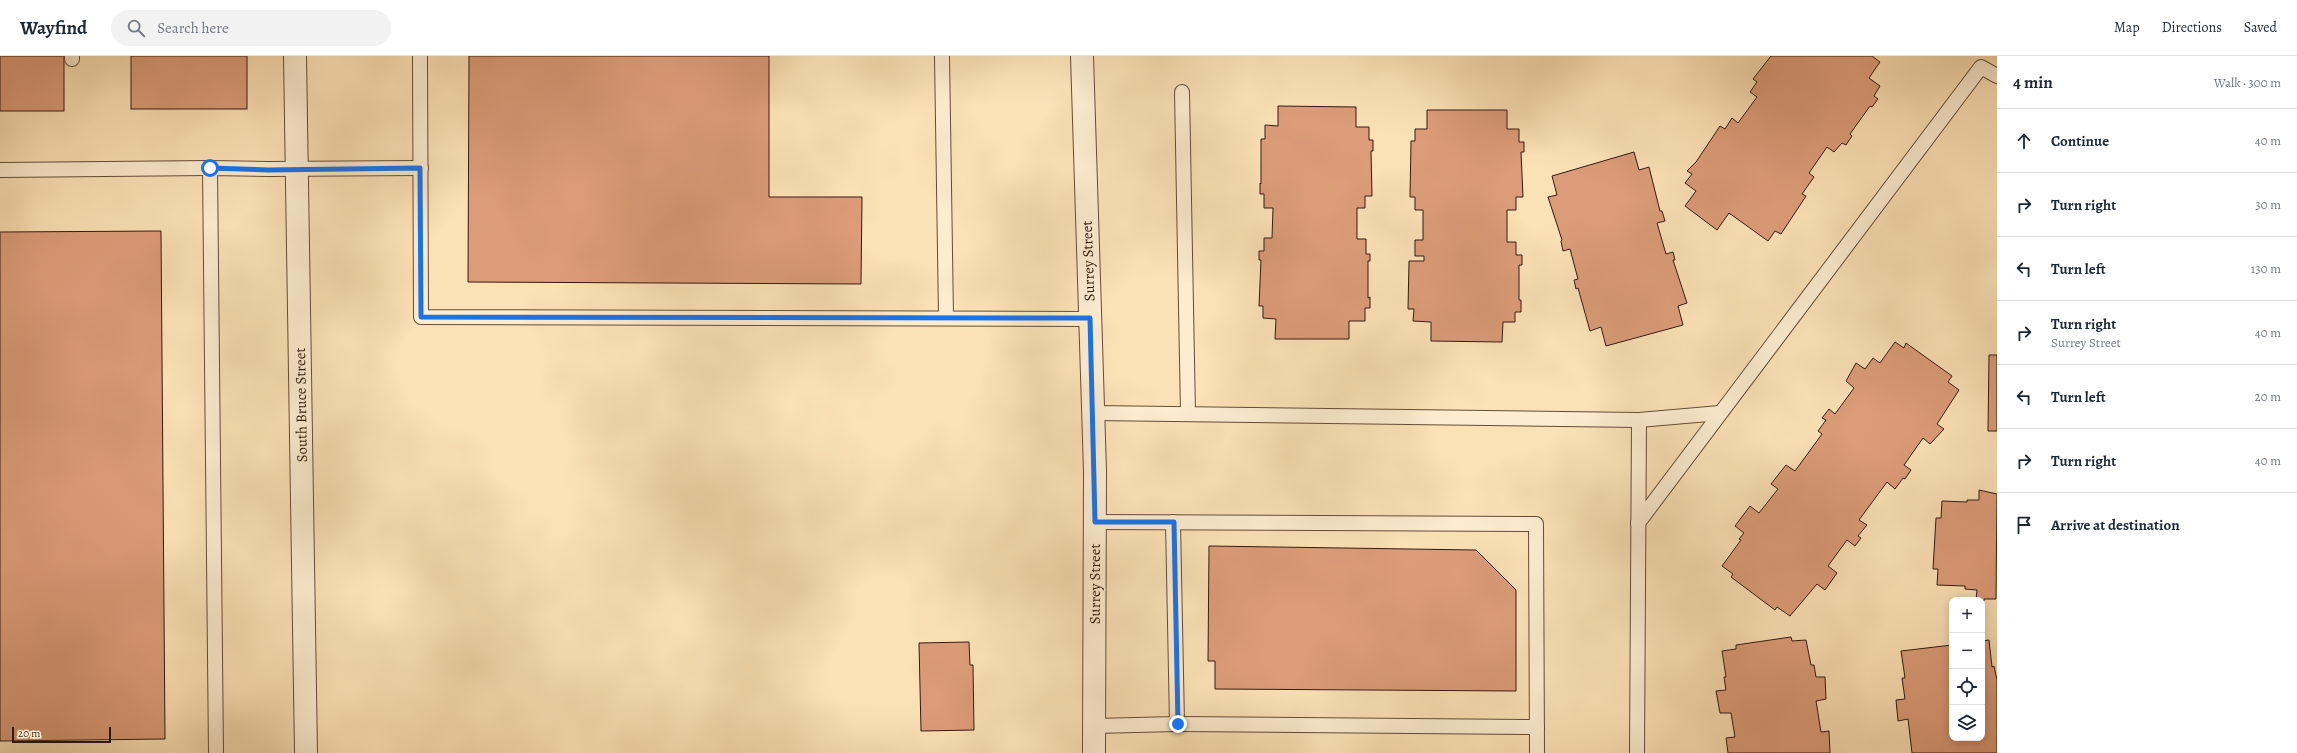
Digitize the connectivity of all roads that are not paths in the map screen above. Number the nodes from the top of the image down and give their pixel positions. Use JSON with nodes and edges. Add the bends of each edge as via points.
{"nodes":[{"id":1,"x":295,"y":56,"type":"edge"},
{"id":2,"x":420,"y":56,"type":"edge"},
{"id":3,"x":942,"y":56,"type":"edge"},
{"id":4,"x":1082,"y":56,"type":"edge"},
{"id":5,"x":1983,"y":61,"type":"edge"},
{"id":6,"x":1997,"y":76,"type":"edge"},
{"id":7,"x":1182,"y":92,"type":"dead end"},
{"id":8,"x":210,"y":168,"type":"junction"},
{"id":9,"x":420,"y":168,"type":"junction"},
{"id":10,"x":0,"y":170,"type":"edge"},
{"id":11,"x":297,"y":170,"type":"junction"},
{"id":12,"x":946,"y":317,"type":"junction"},
{"id":13,"x":1090,"y":318,"type":"junction"},
{"id":14,"x":1093,"y":413,"type":"junction"},
{"id":15,"x":1720,"y":413,"type":"junction"},
{"id":16,"x":1188,"y":414,"type":"junction"},
{"id":17,"x":1639,"y":420,"type":"junction"},
{"id":18,"x":1095,"y":522,"type":"junction"},
{"id":19,"x":1174,"y":522,"type":"junction"},
{"id":20,"x":1638,"y":523,"type":"junction"},
{"id":21,"x":1178,"y":724,"type":"junction"},
{"id":22,"x":1094,"y":726,"type":"junction"},
{"id":23,"x":1536,"y":727,"type":"junction"},
{"id":24,"x":216,"y":753,"type":"edge"},
{"id":25,"x":306,"y":753,"type":"edge"},
{"id":26,"x":1094,"y":753,"type":"edge"},
{"id":27,"x":1537,"y":753,"type":"edge"},
{"id":28,"x":1637,"y":753,"type":"edge"}],
"edges":[{"from":1,"to":11,"type":"street","name":"South Bruce Street"},
{"from":2,"to":9,"type":"lane"},
{"from":3,"to":12,"type":"lane"},
{"from":4,"to":13,"type":"street","name":"Surrey Street"},
{"from":5,"to":6,"type":"lane"},
{"from":5,"to":15,"type":"lane"},
{"from":7,"to":16,"type":"lane"},
{"from":8,"to":10,"type":"lane"},
{"from":8,"to":11,"type":"lane"},
{"from":8,"to":24,"type":"lane"},
{"from":9,"to":11,"type":"lane"},
{"from":9,"to":12,"type":"lane","via":[[421,317]]},
{"from":11,"to":25,"type":"street","name":"South Bruce Street"},
{"from":12,"to":13,"type":"lane"},
{"from":13,"to":14,"type":"street","name":"Surrey Street"},
{"from":14,"to":16,"type":"lane"},
{"from":14,"to":18,"type":"street","name":"Surrey Street"},
{"from":15,"to":17,"type":"lane"},
{"from":15,"to":20,"type":"lane"},
{"from":16,"to":17,"type":"lane"},
{"from":17,"to":20,"type":"lane"},
{"from":18,"to":19,"type":"lane"},
{"from":18,"to":22,"type":"street","name":"Surrey Street"},
{"from":19,"to":21,"type":"lane"},
{"from":19,"to":23,"type":"lane","via":[[1536,524]]},
{"from":20,"to":28,"type":"lane"},
{"from":21,"to":22,"type":"lane"},
{"from":21,"to":23,"type":"lane"},
{"from":22,"to":26,"type":"street","name":"Surrey Street"},
{"from":23,"to":27,"type":"lane"}]}
